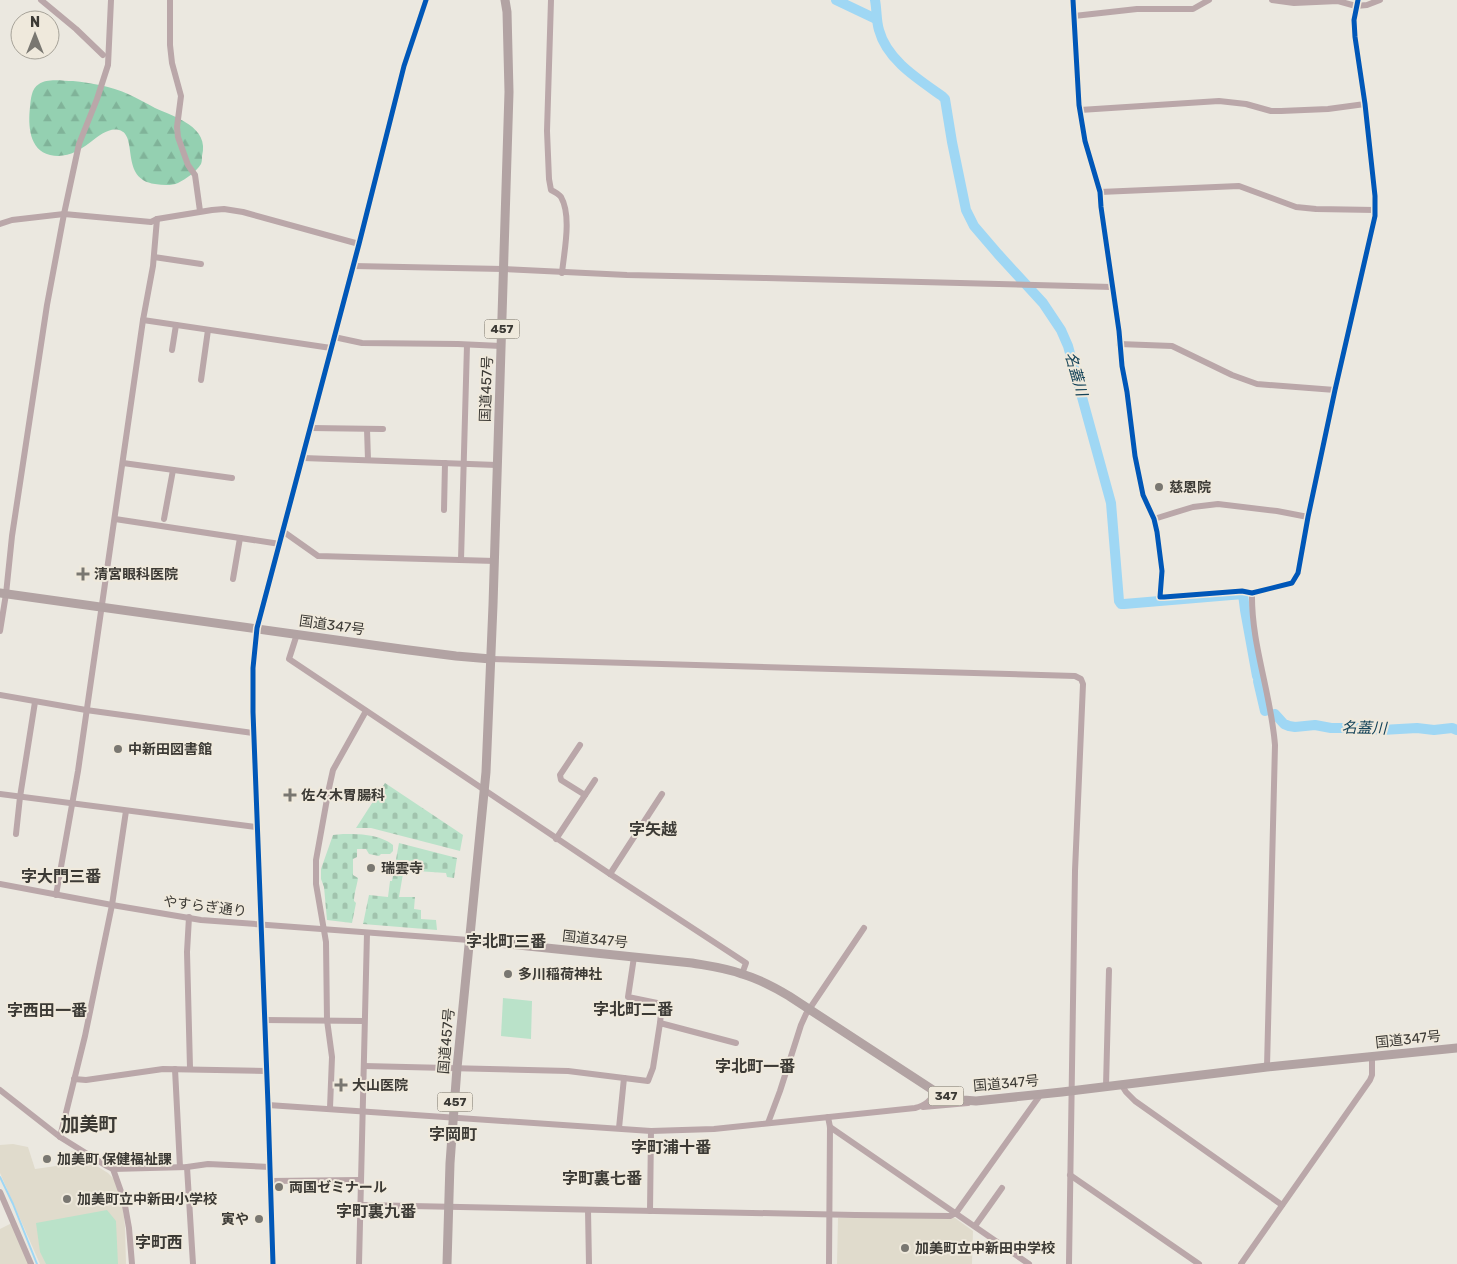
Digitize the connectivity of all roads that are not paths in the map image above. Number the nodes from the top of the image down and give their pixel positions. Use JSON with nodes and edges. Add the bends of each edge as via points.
{"nodes":[{"id":1,"x":41,"y":0,"type":"edge"},
{"id":2,"x":111,"y":0,"type":"edge"},
{"id":3,"x":170,"y":0,"type":"edge"},
{"id":4,"x":426,"y":0,"type":"edge"},
{"id":5,"x":505,"y":0,"type":"edge"},
{"id":6,"x":551,"y":0,"type":"edge"},
{"id":7,"x":1073,"y":0,"type":"edge"},
{"id":8,"x":1209,"y":0,"type":"edge"},
{"id":9,"x":1272,"y":0,"type":"edge"},
{"id":10,"x":1380,"y":0,"type":"edge"},
{"id":11,"x":1357,"y":3,"type":"edge"},
{"id":12,"x":1074,"y":16,"type":"junction"},
{"id":13,"x":103,"y":55,"type":"dead end"},
{"id":14,"x":1365,"y":104,"type":"junction"},
{"id":15,"x":1080,"y":110,"type":"junction"},
{"id":16,"x":1100,"y":192,"type":"junction"},
{"id":17,"x":1375,"y":210,"type":"junction"},
{"id":18,"x":200,"y":211,"type":"junction"},
{"id":19,"x":64,"y":214,"type":"junction"},
{"id":20,"x":157,"y":219,"type":"junction"},
{"id":21,"x":0,"y":224,"type":"edge"},
{"id":22,"x":359,"y":244,"type":"junction"},
{"id":23,"x":154,"y":257,"type":"junction"},
{"id":24,"x":201,"y":264,"type":"dead end"},
{"id":25,"x":353,"y":266,"type":"junction"},
{"id":26,"x":503,"y":269,"type":"junction"},
{"id":27,"x":562,"y":273,"type":"junction"},
{"id":28,"x":1112,"y":287,"type":"junction"},
{"id":29,"x":143,"y":320,"type":"junction"},
{"id":30,"x":176,"y":325,"type":"junction"},
{"id":31,"x":208,"y":330,"type":"junction"},
{"id":32,"x":334,"y":338,"type":"junction"},
{"id":33,"x":1119,"y":344,"type":"junction"},
{"id":34,"x":467,"y":345,"type":"junction"},
{"id":35,"x":501,"y":346,"type":"junction"},
{"id":36,"x":331,"y":348,"type":"junction"},
{"id":37,"x":172,"y":350,"type":"dead end"},
{"id":38,"x":201,"y":380,"type":"dead end"},
{"id":39,"x":1335,"y":390,"type":"junction"},
{"id":40,"x":311,"y":428,"type":"junction"},
{"id":41,"x":367,"y":429,"type":"junction"},
{"id":42,"x":383,"y":429,"type":"dead end"},
{"id":43,"x":302,"y":458,"type":"junction"},
{"id":44,"x":368,"y":460,"type":"junction"},
{"id":45,"x":123,"y":463,"type":"junction"},
{"id":46,"x":445,"y":463,"type":"junction"},
{"id":47,"x":463,"y":464,"type":"junction"},
{"id":48,"x":498,"y":465,"type":"junction"},
{"id":49,"x":173,"y":470,"type":"junction"},
{"id":50,"x":232,"y":478,"type":"dead end"},
{"id":51,"x":444,"y":510,"type":"dead end"},
{"id":52,"x":1308,"y":516,"type":"junction"},
{"id":53,"x":115,"y":519,"type":"junction"},
{"id":54,"x":164,"y":519,"type":"dead end"},
{"id":55,"x":1154,"y":519,"type":"junction"},
{"id":56,"x":284,"y":532,"type":"junction"},
{"id":57,"x":240,"y":538,"type":"junction"},
{"id":58,"x":280,"y":544,"type":"junction"},
{"id":59,"x":461,"y":560,"type":"junction"},
{"id":60,"x":495,"y":561,"type":"junction"},
{"id":61,"x":233,"y":579,"type":"dead end"},
{"id":62,"x":3,"y":593,"type":"edge"},
{"id":63,"x":1252,"y":593,"type":"junction"},
{"id":64,"x":100,"y":607,"type":"junction"},
{"id":65,"x":257,"y":628,"type":"junction"},
{"id":66,"x":0,"y":631,"type":"edge"},
{"id":67,"x":297,"y":634,"type":"junction"},
{"id":68,"x":491,"y":659,"type":"junction"},
{"id":69,"x":0,"y":695,"type":"edge"},
{"id":70,"x":35,"y":702,"type":"junction"},
{"id":71,"x":86,"y":710,"type":"junction"},
{"id":72,"x":366,"y":711,"type":"junction"},
{"id":73,"x":253,"y":733,"type":"junction"},
{"id":74,"x":580,"y":745,"type":"dead end"},
{"id":75,"x":595,"y":780,"type":"dead end"},
{"id":76,"x":484,"y":791,"type":"junction"},
{"id":77,"x":0,"y":794,"type":"edge"},
{"id":78,"x":662,"y":794,"type":"dead end"},
{"id":79,"x":585,"y":795,"type":"junction"},
{"id":80,"x":20,"y":797,"type":"junction"},
{"id":81,"x":72,"y":804,"type":"junction"},
{"id":82,"x":126,"y":811,"type":"junction"},
{"id":83,"x":256,"y":827,"type":"junction"},
{"id":84,"x":16,"y":834,"type":"dead end"},
{"id":85,"x":556,"y":839,"type":"junction"},
{"id":86,"x":610,"y":874,"type":"junction"},
{"id":87,"x":0,"y":884,"type":"edge"},
{"id":88,"x":56,"y":895,"type":"junction"},
{"id":89,"x":112,"y":905,"type":"junction"},
{"id":90,"x":189,"y":918,"type":"junction"},
{"id":91,"x":261,"y":924,"type":"junction"},
{"id":92,"x":864,"y":928,"type":"dead end"},
{"id":93,"x":325,"y":930,"type":"junction"},
{"id":94,"x":367,"y":933,"type":"junction"},
{"id":95,"x":469,"y":940,"type":"junction"},
{"id":96,"x":634,"y":957,"type":"junction"},
{"id":97,"x":1109,"y":970,"type":"dead end"},
{"id":98,"x":742,"y":974,"type":"junction"},
{"id":99,"x":810,"y":1009,"type":"junction"},
{"id":100,"x":265,"y":1020,"type":"junction"},
{"id":101,"x":327,"y":1020,"type":"junction"},
{"id":102,"x":364,"y":1021,"type":"junction"},
{"id":103,"x":660,"y":1023,"type":"junction"},
{"id":104,"x":736,"y":1043,"type":"dead end"},
{"id":105,"x":1457,"y":1048,"type":"edge"},
{"id":106,"x":1372,"y":1057,"type":"junction"},
{"id":107,"x":364,"y":1066,"type":"junction"},
{"id":108,"x":1267,"y":1067,"type":"junction"},
{"id":109,"x":190,"y":1068,"type":"junction"},
{"id":110,"x":457,"y":1068,"type":"junction"},
{"id":111,"x":176,"y":1069,"type":"junction"},
{"id":112,"x":267,"y":1071,"type":"junction"},
{"id":113,"x":624,"y":1078,"type":"junction"},
{"id":114,"x":74,"y":1079,"type":"junction"},
{"id":115,"x":1121,"y":1084,"type":"junction"},
{"id":116,"x":1106,"y":1086,"type":"junction"},
{"id":117,"x":0,"y":1090,"type":"edge"},
{"id":118,"x":1072,"y":1091,"type":"junction"},
{"id":119,"x":936,"y":1092,"type":"junction"},
{"id":120,"x":1041,"y":1094,"type":"junction"},
{"id":121,"x":976,"y":1101,"type":"junction"},
{"id":122,"x":268,"y":1105,"type":"junction"},
{"id":123,"x":330,"y":1108,"type":"junction"},
{"id":124,"x":915,"y":1108,"type":"junction"},
{"id":125,"x":362,"y":1111,"type":"junction"},
{"id":126,"x":454,"y":1117,"type":"junction"},
{"id":127,"x":828,"y":1117,"type":"junction"},
{"id":128,"x":768,"y":1123,"type":"junction"},
{"id":129,"x":830,"y":1127,"type":"junction"},
{"id":130,"x":619,"y":1128,"type":"junction"},
{"id":131,"x":651,"y":1131,"type":"junction"},
{"id":132,"x":60,"y":1137,"type":"junction"},
{"id":133,"x":180,"y":1167,"type":"junction"},
{"id":134,"x":188,"y":1167,"type":"junction"},
{"id":135,"x":270,"y":1167,"type":"junction"},
{"id":136,"x":113,"y":1169,"type":"junction"},
{"id":137,"x":1070,"y":1175,"type":"junction"},
{"id":138,"x":360,"y":1180,"type":"junction"},
{"id":139,"x":270,"y":1181,"type":"junction"},
{"id":140,"x":1002,"y":1188,"type":"dead end"},
{"id":141,"x":0,"y":1192,"type":"edge"},
{"id":142,"x":361,"y":1205,"type":"junction"},
{"id":143,"x":1282,"y":1205,"type":"junction"},
{"id":144,"x":448,"y":1207,"type":"junction"},
{"id":145,"x":588,"y":1210,"type":"junction"},
{"id":146,"x":650,"y":1211,"type":"junction"},
{"id":147,"x":956,"y":1213,"type":"junction"},
{"id":148,"x":829,"y":1214,"type":"junction"},
{"id":149,"x":974,"y":1226,"type":"junction"},
{"id":150,"x":31,"y":1264,"type":"edge"},
{"id":151,"x":132,"y":1264,"type":"edge"},
{"id":152,"x":193,"y":1264,"type":"edge"},
{"id":153,"x":273,"y":1264,"type":"edge"},
{"id":154,"x":359,"y":1264,"type":"edge"},
{"id":155,"x":446,"y":1264,"type":"edge"},
{"id":156,"x":589,"y":1264,"type":"edge"},
{"id":157,"x":829,"y":1264,"type":"edge"},
{"id":158,"x":1029,"y":1264,"type":"edge"},
{"id":159,"x":1069,"y":1264,"type":"edge"},
{"id":160,"x":1199,"y":1264,"type":"edge"},
{"id":161,"x":1241,"y":1264,"type":"edge"}],
"edges":[{"from":1,"to":13,"type":"street"},
{"from":2,"to":19,"type":"street","via":[[108,65],[80,144]]},
{"from":3,"to":18,"type":"street","via":[[172,63],[181,96],[178,137],[195,175]]},
{"from":4,"to":22,"type":"street","via":[[404,66]]},
{"from":5,"to":26,"type":"highway","name":"国道457号","number":"457","via":[[509,92]]},
{"from":6,"to":27,"type":"street","via":[[547,131],[551,190],[560,195],[566,209]]},
{"from":7,"to":12,"type":"street"},
{"from":8,"to":12,"type":"street","via":[[1193,9],[1137,9]]},
{"from":9,"to":11,"type":"street"},
{"from":10,"to":11,"type":"street","via":[[1366,5]]},
{"from":11,"to":14,"type":"street","via":[[1354,20]]},
{"from":12,"to":15,"type":"street"},
{"from":14,"to":15,"type":"street","via":[[1271,111],[1219,101]]},
{"from":14,"to":17,"type":"street"},
{"from":15,"to":16,"type":"street"},
{"from":16,"to":17,"type":"street","via":[[1239,186],[1296,207]]},
{"from":16,"to":28,"type":"street"},
{"from":17,"to":39,"type":"street"},
{"from":18,"to":20,"type":"street"},
{"from":18,"to":22,"type":"street","via":[[224,209],[243,212]]},
{"from":19,"to":20,"type":"street","via":[[151,222]]},
{"from":19,"to":21,"type":"street"},
{"from":19,"to":62,"type":"street"},
{"from":20,"to":23,"type":"street"},
{"from":22,"to":25,"type":"street"},
{"from":23,"to":24,"type":"street"},
{"from":23,"to":29,"type":"street"},
{"from":25,"to":26,"type":"street"},
{"from":25,"to":32,"type":"street"},
{"from":26,"to":27,"type":"street"},
{"from":26,"to":35,"type":"highway","name":"国道457号","number":"457"},
{"from":27,"to":28,"type":"street"},
{"from":28,"to":33,"type":"street"},
{"from":29,"to":30,"type":"street"},
{"from":29,"to":45,"type":"street"},
{"from":30,"to":31,"type":"street"},
{"from":30,"to":37,"type":"street"},
{"from":31,"to":36,"type":"street"},
{"from":31,"to":38,"type":"street"},
{"from":32,"to":34,"type":"street","via":[[362,343]]},
{"from":32,"to":36,"type":"street"},
{"from":33,"to":39,"type":"street","via":[[1172,346],[1257,384]]},
{"from":33,"to":55,"type":"street","via":[[1140,482]]},
{"from":34,"to":35,"type":"street"},
{"from":34,"to":47,"type":"street"},
{"from":35,"to":48,"type":"highway","name":"国道457号","number":"457"},
{"from":36,"to":40,"type":"street"},
{"from":39,"to":52,"type":"street"},
{"from":40,"to":41,"type":"street"},
{"from":40,"to":43,"type":"street"},
{"from":41,"to":42,"type":"street"},
{"from":41,"to":44,"type":"street"},
{"from":43,"to":44,"type":"street"},
{"from":43,"to":56,"type":"street"},
{"from":44,"to":46,"type":"street"},
{"from":45,"to":49,"type":"street"},
{"from":45,"to":53,"type":"street"},
{"from":46,"to":47,"type":"street"},
{"from":46,"to":51,"type":"street"},
{"from":47,"to":48,"type":"street"},
{"from":47,"to":59,"type":"street"},
{"from":48,"to":60,"type":"highway","name":"国道457号","number":"457"},
{"from":49,"to":50,"type":"street"},
{"from":49,"to":54,"type":"street"},
{"from":52,"to":55,"type":"street","via":[[1218,504],[1193,506]]},
{"from":52,"to":63,"type":"street","via":[[1298,572],[1292,583]]},
{"from":53,"to":57,"type":"street"},
{"from":53,"to":64,"type":"street"},
{"from":55,"to":63,"type":"street","via":[[1162,571],[1160,597]]},
{"from":56,"to":58,"type":"street"},
{"from":56,"to":59,"type":"street","via":[[318,556]]},
{"from":57,"to":58,"type":"street"},
{"from":57,"to":61,"type":"street"},
{"from":58,"to":65,"type":"street"},
{"from":59,"to":60,"type":"street"},
{"from":60,"to":68,"type":"highway","name":"国道457号","number":"457"},
{"from":62,"to":64,"type":"highway","name":"国道347号"},
{"from":62,"to":66,"type":"street"},
{"from":63,"to":108,"type":"street","via":[[1253,621],[1275,745]]},
{"from":64,"to":65,"type":"highway","name":"国道347号"},
{"from":64,"to":71,"type":"street"},
{"from":65,"to":67,"type":"highway","name":"国道347号"},
{"from":65,"to":73,"type":"street"},
{"from":67,"to":68,"type":"highway","name":"国道347号"},
{"from":67,"to":72,"type":"street","via":[[289,659]]},
{"from":68,"to":76,"type":"highway","number":"457"},
{"from":68,"to":118,"type":"street","via":[[1075,676],[1081,679],[1084,684],[1075,879]]},
{"from":69,"to":70,"type":"street"},
{"from":70,"to":71,"type":"street"},
{"from":70,"to":80,"type":"street"},
{"from":71,"to":73,"type":"street"},
{"from":71,"to":81,"type":"street"},
{"from":72,"to":76,"type":"street"},
{"from":72,"to":93,"type":"street","via":[[333,770],[318,845],[315,873]]},
{"from":73,"to":83,"type":"street"},
{"from":74,"to":79,"type":"street","via":[[560,778]]},
{"from":75,"to":79,"type":"street"},
{"from":76,"to":85,"type":"street"},
{"from":76,"to":95,"type":"highway","number":"457"},
{"from":77,"to":80,"type":"street"},
{"from":78,"to":86,"type":"street"},
{"from":79,"to":85,"type":"street"},
{"from":80,"to":81,"type":"street"},
{"from":80,"to":84,"type":"street"},
{"from":81,"to":82,"type":"street"},
{"from":81,"to":88,"type":"street"},
{"from":82,"to":83,"type":"street"},
{"from":82,"to":89,"type":"street"},
{"from":83,"to":91,"type":"street"},
{"from":85,"to":86,"type":"street"},
{"from":86,"to":98,"type":"street","via":[[746,962]]},
{"from":87,"to":88,"type":"street","name":"やすらぎ通り"},
{"from":88,"to":89,"type":"street","name":"やすらぎ通り"},
{"from":89,"to":90,"type":"street","name":"やすらぎ通り"},
{"from":89,"to":114,"type":"street"},
{"from":90,"to":91,"type":"street","name":"やすらぎ通り"},
{"from":90,"to":109,"type":"street"},
{"from":91,"to":93,"type":"street","name":"やすらぎ通り"},
{"from":91,"to":100,"type":"street"},
{"from":92,"to":99,"type":"street"},
{"from":93,"to":94,"type":"street","name":"やすらぎ通り"},
{"from":93,"to":101,"type":"street"},
{"from":94,"to":95,"type":"street","name":"やすらぎ通り"},
{"from":94,"to":102,"type":"street"},
{"from":95,"to":96,"type":"highway","name":"国道347号","number":"347"},
{"from":95,"to":110,"type":"highway","name":"国道457号","number":"457"},
{"from":96,"to":98,"type":"highway","name":"国道347号","number":"347","via":[[692,963]]},
{"from":96,"to":103,"type":"street","via":[[628,996],[662,1004]]},
{"from":97,"to":116,"type":"street"},
{"from":98,"to":99,"type":"highway","name":"国道347号","number":"347"},
{"from":99,"to":119,"type":"highway","name":"国道347号","number":"347"},
{"from":99,"to":128,"type":"street","via":[[801,1025]]},
{"from":100,"to":101,"type":"street"},
{"from":100,"to":112,"type":"street"},
{"from":101,"to":102,"type":"street"},
{"from":101,"to":123,"type":"street","via":[[332,1056]]},
{"from":102,"to":107,"type":"street"},
{"from":103,"to":104,"type":"street"},
{"from":103,"to":113,"type":"street","via":[[648,1081]]},
{"from":105,"to":106,"type":"highway","name":"国道347号","number":"347"},
{"from":106,"to":108,"type":"highway","name":"国道347号","number":"347"},
{"from":106,"to":143,"type":"street","via":[[1370,1080]]},
{"from":107,"to":110,"type":"street"},
{"from":107,"to":125,"type":"street"},
{"from":108,"to":115,"type":"highway","name":"国道347号","number":"347"},
{"from":109,"to":111,"type":"street"},
{"from":109,"to":112,"type":"street"},
{"from":110,"to":113,"type":"street","via":[[568,1071]]},
{"from":110,"to":126,"type":"highway","name":"国道457号","number":"457"},
{"from":111,"to":114,"type":"street"},
{"from":111,"to":133,"type":"street"},
{"from":112,"to":122,"type":"street"},
{"from":113,"to":130,"type":"street"},
{"from":114,"to":132,"type":"street"},
{"from":115,"to":116,"type":"highway","name":"国道347号","number":"347"},
{"from":115,"to":143,"type":"street","via":[[1135,1101]]},
{"from":116,"to":118,"type":"highway","name":"国道347号","number":"347"},
{"from":117,"to":132,"type":"street"},
{"from":118,"to":120,"type":"highway","name":"国道347号","number":"347"},
{"from":118,"to":137,"type":"street"},
{"from":119,"to":121,"type":"highway","name":"国道347号","number":"347","via":[[949,1098]]},
{"from":119,"to":124,"type":"street","via":[[924,1105]]},
{"from":120,"to":121,"type":"highway","name":"国道347号","number":"347"},
{"from":120,"to":147,"type":"street"},
{"from":121,"to":124,"type":"street"},
{"from":122,"to":123,"type":"street"},
{"from":122,"to":135,"type":"street"},
{"from":123,"to":125,"type":"street"},
{"from":124,"to":127,"type":"street"},
{"from":125,"to":126,"type":"street"},
{"from":125,"to":138,"type":"street"},
{"from":126,"to":130,"type":"street"},
{"from":126,"to":144,"type":"highway","name":"国道457号","number":"457"},
{"from":127,"to":128,"type":"street"},
{"from":127,"to":129,"type":"street"},
{"from":128,"to":131,"type":"street"},
{"from":129,"to":147,"type":"street"},
{"from":129,"to":148,"type":"street"},
{"from":130,"to":131,"type":"street"},
{"from":131,"to":146,"type":"street"},
{"from":132,"to":136,"type":"street"},
{"from":133,"to":134,"type":"street"},
{"from":133,"to":136,"type":"street"},
{"from":134,"to":135,"type":"street","via":[[208,1164]]},
{"from":134,"to":152,"type":"street"},
{"from":135,"to":139,"type":"street"},
{"from":136,"to":151,"type":"street","via":[[124,1200]]},
{"from":137,"to":159,"type":"street"},
{"from":137,"to":160,"type":"street"},
{"from":138,"to":139,"type":"street"},
{"from":138,"to":142,"type":"street"},
{"from":139,"to":153,"type":"street"},
{"from":140,"to":149,"type":"street"},
{"from":141,"to":150,"type":"street"},
{"from":142,"to":144,"type":"street"},
{"from":142,"to":154,"type":"street"},
{"from":143,"to":161,"type":"street"},
{"from":144,"to":145,"type":"street"},
{"from":144,"to":155,"type":"highway","name":"国道457号","number":"457"},
{"from":145,"to":146,"type":"street"},
{"from":145,"to":156,"type":"street"},
{"from":146,"to":148,"type":"street"},
{"from":147,"to":148,"type":"street","via":[[950,1216]]},
{"from":147,"to":149,"type":"street"},
{"from":148,"to":157,"type":"street"},
{"from":149,"to":158,"type":"street"}]}
